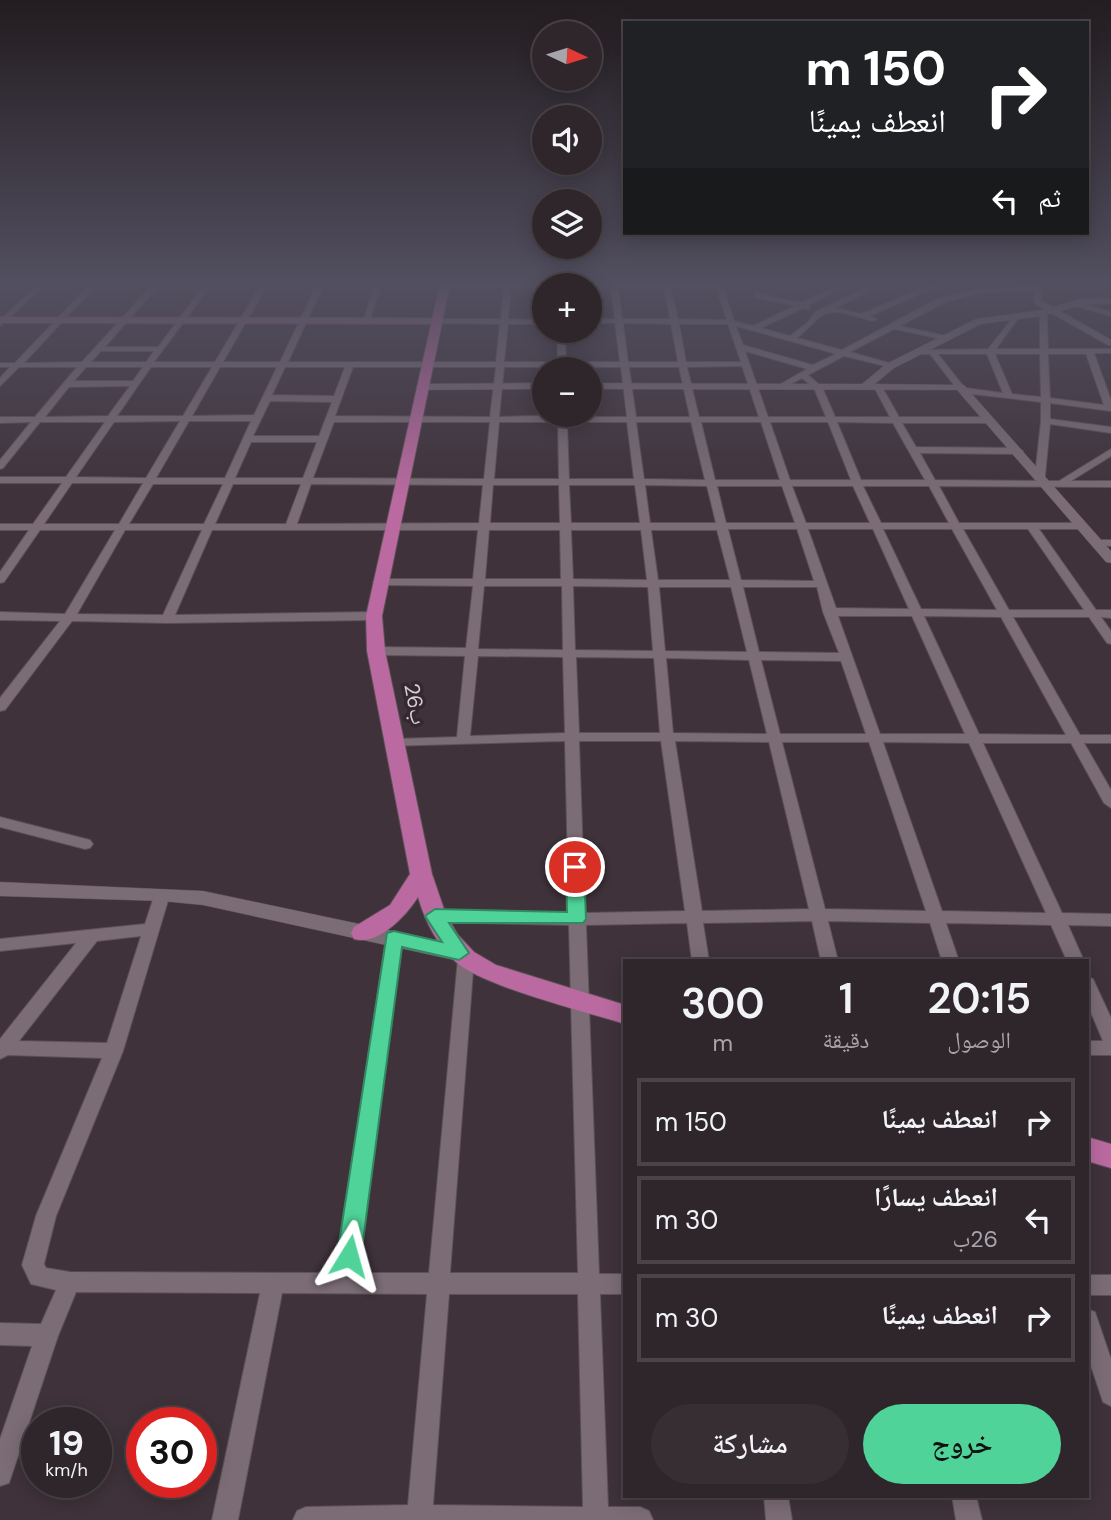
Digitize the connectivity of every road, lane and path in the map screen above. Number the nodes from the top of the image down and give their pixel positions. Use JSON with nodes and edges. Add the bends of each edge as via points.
{"nodes":[{"id":1,"x":27,"y":355,"type":"edge"},
{"id":2,"x":94,"y":355,"type":"edge"},
{"id":3,"x":156,"y":355,"type":"edge"},
{"id":4,"x":222,"y":355,"type":"edge"},
{"id":5,"x":288,"y":355,"type":"edge"},
{"id":6,"x":428,"y":355,"type":"edge"},
{"id":7,"x":501,"y":355,"type":"edge"},
{"id":8,"x":621,"y":355,"type":"edge"},
{"id":9,"x":682,"y":355,"type":"edge"},
{"id":10,"x":743,"y":355,"type":"edge"},
{"id":11,"x":768,"y":355,"type":"edge"},
{"id":12,"x":836,"y":355,"type":"edge"},
{"id":13,"x":847,"y":355,"type":"edge"},
{"id":14,"x":912,"y":355,"type":"edge"},
{"id":15,"x":934,"y":355,"type":"edge"},
{"id":16,"x":991,"y":355,"type":"edge"},
{"id":17,"x":1043,"y":355,"type":"edge"},
{"id":18,"x":1090,"y":355,"type":"edge"},
{"id":19,"x":87,"y":363,"type":"junction"},
{"id":20,"x":500,"y":363,"type":"junction"},
{"id":21,"x":622,"y":363,"type":"junction"},
{"id":22,"x":684,"y":363,"type":"junction"},
{"id":23,"x":746,"y":363,"type":"junction"},
{"id":24,"x":18,"y":364,"type":"junction"},
{"id":25,"x":149,"y":364,"type":"junction"},
{"id":26,"x":426,"y":364,"type":"junction"},
{"id":27,"x":602,"y":364,"type":"edge"},
{"id":28,"x":0,"y":365,"type":"edge"},
{"id":29,"x":216,"y":365,"type":"junction"},
{"id":30,"x":350,"y":365,"type":"junction"},
{"id":31,"x":532,"y":365,"type":"edge"},
{"id":32,"x":283,"y":366,"type":"junction"},
{"id":33,"x":890,"y":366,"type":"junction"},
{"id":34,"x":813,"y":368,"type":"junction"},
{"id":35,"x":802,"y":374,"type":"junction"},
{"id":36,"x":0,"y":383,"type":"edge"},
{"id":37,"x":137,"y":383,"type":"junction"},
{"id":38,"x":67,"y":384,"type":"junction"},
{"id":39,"x":500,"y":386,"type":"junction"},
{"id":40,"x":532,"y":386,"type":"edge"},
{"id":41,"x":602,"y":386,"type":"edge"},
{"id":42,"x":626,"y":386,"type":"junction"},
{"id":43,"x":687,"y":386,"type":"junction"},
{"id":44,"x":752,"y":386,"type":"junction"},
{"id":45,"x":781,"y":386,"type":"junction"},
{"id":46,"x":421,"y":387,"type":"junction"},
{"id":47,"x":818,"y":387,"type":"junction"},
{"id":48,"x":864,"y":387,"type":"junction"},
{"id":49,"x":878,"y":387,"type":"junction"},
{"id":50,"x":963,"y":389,"type":"junction"},
{"id":51,"x":1009,"y":396,"type":"junction"},
{"id":52,"x":267,"y":398,"type":"junction"},
{"id":53,"x":338,"y":399,"type":"junction"},
{"id":54,"x":1045,"y":400,"type":"junction"},
{"id":55,"x":1109,"y":406,"type":"edge"},
{"id":56,"x":186,"y":418,"type":"junction"},
{"id":57,"x":257,"y":418,"type":"junction"},
{"id":58,"x":114,"y":419,"type":"junction"},
{"id":59,"x":332,"y":419,"type":"junction"},
{"id":60,"x":532,"y":419,"type":"edge"},
{"id":61,"x":602,"y":419,"type":"edge"},
{"id":62,"x":0,"y":420,"type":"edge"},
{"id":63,"x":38,"y":420,"type":"junction"},
{"id":64,"x":416,"y":420,"type":"junction"},
{"id":65,"x":496,"y":420,"type":"junction"},
{"id":66,"x":630,"y":420,"type":"junction"},
{"id":67,"x":696,"y":420,"type":"junction"},
{"id":68,"x":764,"y":420,"type":"junction"},
{"id":69,"x":831,"y":420,"type":"junction"},
{"id":70,"x":897,"y":420,"type":"junction"},
{"id":71,"x":990,"y":420,"type":"junction"},
{"id":72,"x":1046,"y":421,"type":"junction"},
{"id":73,"x":563,"y":427,"type":"edge"},
{"id":74,"x":1111,"y":430,"type":"edge"},
{"id":75,"x":248,"y":439,"type":"junction"},
{"id":76,"x":323,"y":439,"type":"junction"},
{"id":77,"x":913,"y":450,"type":"junction"},
{"id":78,"x":1018,"y":451,"type":"junction"},
{"id":79,"x":1111,"y":452,"type":"edge"},
{"id":80,"x":0,"y":466,"type":"edge"},
{"id":81,"x":1042,"y":479,"type":"junction"},
{"id":82,"x":0,"y":480,"type":"edge"},
{"id":83,"x":69,"y":480,"type":"junction"},
{"id":84,"x":307,"y":480,"type":"junction"},
{"id":85,"x":149,"y":481,"type":"junction"},
{"id":86,"x":228,"y":481,"type":"junction"},
{"id":87,"x":402,"y":481,"type":"junction"},
{"id":88,"x":490,"y":481,"type":"junction"},
{"id":89,"x":564,"y":481,"type":"junction"},
{"id":90,"x":638,"y":481,"type":"junction"},
{"id":91,"x":711,"y":481,"type":"junction"},
{"id":92,"x":784,"y":481,"type":"junction"},
{"id":93,"x":856,"y":481,"type":"junction"},
{"id":94,"x":931,"y":481,"type":"junction"},
{"id":95,"x":1063,"y":482,"type":"junction"},
{"id":96,"x":1111,"y":484,"type":"edge"},
{"id":97,"x":955,"y":525,"type":"junction"},
{"id":98,"x":485,"y":526,"type":"junction"},
{"id":99,"x":565,"y":526,"type":"junction"},
{"id":100,"x":643,"y":526,"type":"junction"},
{"id":101,"x":723,"y":526,"type":"junction"},
{"id":102,"x":800,"y":526,"type":"junction"},
{"id":103,"x":877,"y":526,"type":"junction"},
{"id":104,"x":1031,"y":526,"type":"junction"},
{"id":105,"x":1082,"y":526,"type":"junction"},
{"id":106,"x":0,"y":527,"type":"edge"},
{"id":107,"x":35,"y":527,"type":"junction"},
{"id":108,"x":122,"y":527,"type":"junction"},
{"id":109,"x":207,"y":527,"type":"junction"},
{"id":110,"x":289,"y":527,"type":"junction"},
{"id":111,"x":391,"y":527,"type":"junction"},
{"id":112,"x":1111,"y":543,"type":"edge"},
{"id":113,"x":1097,"y":544,"type":"junction"},
{"id":114,"x":1111,"y":559,"type":"edge"},
{"id":115,"x":0,"y":580,"type":"edge"},
{"id":116,"x":379,"y":582,"type":"junction"},
{"id":117,"x":479,"y":583,"type":"junction"},
{"id":118,"x":567,"y":584,"type":"junction"},
{"id":119,"x":653,"y":584,"type":"junction"},
{"id":120,"x":819,"y":584,"type":"junction"},
{"id":121,"x":738,"y":585,"type":"junction"},
{"id":122,"x":829,"y":612,"type":"junction"},
{"id":123,"x":918,"y":612,"type":"junction"},
{"id":124,"x":1006,"y":614,"type":"junction"},
{"id":125,"x":1094,"y":614,"type":"junction"},
{"id":126,"x":1111,"y":614,"type":"edge"},
{"id":127,"x":0,"y":616,"type":"edge"},
{"id":128,"x":374,"y":616,"type":"junction"},
{"id":129,"x":69,"y":617,"type":"junction"},
{"id":130,"x":167,"y":619,"type":"junction"},
{"id":131,"x":1111,"y":640,"type":"edge"},
{"id":132,"x":376,"y":652,"type":"junction"},
{"id":133,"x":471,"y":653,"type":"junction"},
{"id":134,"x":568,"y":654,"type":"junction"},
{"id":135,"x":660,"y":656,"type":"junction"},
{"id":136,"x":753,"y":657,"type":"junction"},
{"id":137,"x":844,"y":657,"type":"junction"},
{"id":138,"x":0,"y":707,"type":"edge"},
{"id":139,"x":570,"y":737,"type":"junction"},
{"id":140,"x":667,"y":737,"type":"junction"},
{"id":141,"x":774,"y":738,"type":"junction"},
{"id":142,"x":872,"y":739,"type":"junction"},
{"id":143,"x":1074,"y":739,"type":"junction"},
{"id":144,"x":1111,"y":739,"type":"edge"},
{"id":145,"x":977,"y":740,"type":"junction"},
{"id":146,"x":463,"y":741,"type":"junction"},
{"id":147,"x":394,"y":743,"type":"junction"},
{"id":148,"x":1111,"y":803,"type":"edge"},
{"id":149,"x":0,"y":822,"type":"edge"},
{"id":150,"x":85,"y":844,"type":"dead end"},
{"id":151,"x":421,"y":874,"type":"junction"},
{"id":152,"x":0,"y":889,"type":"edge"},
{"id":153,"x":162,"y":894,"type":"junction"},
{"id":154,"x":819,"y":915,"type":"junction"},
{"id":155,"x":435,"y":916,"type":"junction"},
{"id":156,"x":695,"y":917,"type":"junction"},
{"id":157,"x":935,"y":918,"type":"junction"},
{"id":158,"x":577,"y":919,"type":"junction"},
{"id":159,"x":1057,"y":919,"type":"junction"},
{"id":160,"x":1111,"y":920,"type":"edge"},
{"id":161,"x":150,"y":929,"type":"junction"},
{"id":162,"x":362,"y":933,"type":"junction"},
{"id":163,"x":92,"y":935,"type":"junction"},
{"id":164,"x":394,"y":938,"type":"junction"},
{"id":165,"x":0,"y":945,"type":"edge"},
{"id":166,"x":463,"y":956,"type":"junction"},
{"id":167,"x":701,"y":959,"type":"edge"},
{"id":168,"x":830,"y":959,"type":"edge"},
{"id":169,"x":950,"y":959,"type":"edge"},
{"id":170,"x":1075,"y":959,"type":"edge"},
{"id":171,"x":1089,"y":988,"type":"edge"},
{"id":172,"x":582,"y":1003,"type":"junction"},
{"id":173,"x":623,"y":1014,"type":"edge"},
{"id":174,"x":1111,"y":1038,"type":"edge"},
{"id":175,"x":1089,"y":1048,"type":"edge"},
{"id":176,"x":1111,"y":1048,"type":"edge"},
{"id":177,"x":3,"y":1050,"type":"edge"},
{"id":178,"x":114,"y":1051,"type":"junction"},
{"id":179,"x":1089,"y":1150,"type":"edge"},
{"id":180,"x":1111,"y":1156,"type":"edge"},
{"id":181,"x":70,"y":1282,"type":"junction"},
{"id":182,"x":345,"y":1282,"type":"junction"},
{"id":183,"x":273,"y":1284,"type":"junction"},
{"id":184,"x":440,"y":1284,"type":"junction"},
{"id":185,"x":588,"y":1284,"type":"junction"},
{"id":186,"x":623,"y":1284,"type":"edge"},
{"id":187,"x":1089,"y":1285,"type":"edge"},
{"id":188,"x":1111,"y":1285,"type":"edge"},
{"id":189,"x":1089,"y":1326,"type":"edge"},
{"id":190,"x":0,"y":1334,"type":"edge"},
{"id":191,"x":47,"y":1335,"type":"junction"},
{"id":192,"x":1111,"y":1394,"type":"edge"},
{"id":193,"x":0,"y":1474,"type":"edge"},
{"id":194,"x":776,"y":1498,"type":"edge"},
{"id":195,"x":964,"y":1498,"type":"edge"},
{"id":196,"x":419,"y":1519,"type":"edge"},
{"id":197,"x":596,"y":1519,"type":"edge"},
{"id":198,"x":225,"y":1520,"type":"edge"},
{"id":199,"x":306,"y":1520,"type":"edge"},
{"id":200,"x":640,"y":1520,"type":"edge"},
{"id":201,"x":779,"y":1520,"type":"edge"},
{"id":202,"x":970,"y":1520,"type":"edge"}],
"edges":[{"from":1,"to":24,"type":"street"},
{"from":2,"to":19,"type":"street"},
{"from":3,"to":25,"type":"street"},
{"from":4,"to":29,"type":"street"},
{"from":5,"to":32,"type":"street"},
{"from":6,"to":26,"type":"highway","name":"26ب"},
{"from":7,"to":20,"type":"street"},
{"from":8,"to":21,"type":"street"},
{"from":9,"to":22,"type":"street"},
{"from":10,"to":23,"type":"street"},
{"from":11,"to":34,"type":"street"},
{"from":12,"to":34,"type":"street"},
{"from":13,"to":33,"type":"street"},
{"from":14,"to":33,"type":"street"},
{"from":15,"to":50,"type":"street"},
{"from":16,"to":51,"type":"street"},
{"from":17,"to":54,"type":"street"},
{"from":18,"to":55,"type":"street"},
{"from":19,"to":24,"type":"street"},
{"from":19,"to":25,"type":"street"},
{"from":19,"to":38,"type":"street"},
{"from":20,"to":26,"type":"street"},
{"from":20,"to":31,"type":"street"},
{"from":20,"to":39,"type":"street"},
{"from":21,"to":22,"type":"street"},
{"from":21,"to":27,"type":"street"},
{"from":21,"to":42,"type":"street"},
{"from":22,"to":23,"type":"street"},
{"from":22,"to":43,"type":"street"},
{"from":23,"to":44,"type":"street"},
{"from":24,"to":28,"type":"street"},
{"from":24,"to":36,"type":"street"},
{"from":25,"to":29,"type":"street"},
{"from":25,"to":37,"type":"street"},
{"from":26,"to":30,"type":"street"},
{"from":26,"to":46,"type":"highway","name":"26ب"},
{"from":29,"to":32,"type":"street"},
{"from":29,"to":56,"type":"street"},
{"from":30,"to":32,"type":"street"},
{"from":30,"to":53,"type":"street"},
{"from":32,"to":52,"type":"street"},
{"from":33,"to":48,"type":"street"},
{"from":34,"to":35,"type":"street"},
{"from":35,"to":45,"type":"street"},
{"from":35,"to":47,"type":"street"},
{"from":37,"to":38,"type":"street"},
{"from":37,"to":58,"type":"street"},
{"from":38,"to":63,"type":"street"},
{"from":39,"to":40,"type":"street"},
{"from":39,"to":46,"type":"street"},
{"from":39,"to":65,"type":"street"},
{"from":41,"to":42,"type":"street"},
{"from":42,"to":43,"type":"street"},
{"from":42,"to":66,"type":"street"},
{"from":43,"to":44,"type":"street"},
{"from":43,"to":67,"type":"street"},
{"from":44,"to":45,"type":"street"},
{"from":44,"to":68,"type":"street"},
{"from":45,"to":47,"type":"street"},
{"from":46,"to":64,"type":"highway","name":"26ب"},
{"from":47,"to":48,"type":"street"},
{"from":47,"to":69,"type":"street"},
{"from":48,"to":49,"type":"street"},
{"from":49,"to":50,"type":"street"},
{"from":49,"to":70,"type":"street"},
{"from":50,"to":51,"type":"street"},
{"from":50,"to":71,"type":"street"},
{"from":51,"to":54,"type":"street"},
{"from":52,"to":53,"type":"street"},
{"from":52,"to":57,"type":"street"},
{"from":53,"to":59,"type":"street"},
{"from":54,"to":55,"type":"street"},
{"from":54,"to":72,"type":"street"},
{"from":56,"to":57,"type":"street"},
{"from":56,"to":58,"type":"street"},
{"from":56,"to":85,"type":"street"},
{"from":57,"to":75,"type":"street"},
{"from":58,"to":63,"type":"street"},
{"from":58,"to":83,"type":"street"},
{"from":59,"to":64,"type":"street"},
{"from":59,"to":76,"type":"street"},
{"from":60,"to":65,"type":"street"},
{"from":61,"to":66,"type":"street"},
{"from":62,"to":63,"type":"street"},
{"from":63,"to":80,"type":"street"},
{"from":64,"to":65,"type":"street"},
{"from":64,"to":87,"type":"highway","name":"26ب"},
{"from":65,"to":88,"type":"street"},
{"from":66,"to":67,"type":"street"},
{"from":66,"to":90,"type":"street"},
{"from":67,"to":68,"type":"street"},
{"from":67,"to":91,"type":"street"},
{"from":68,"to":69,"type":"street"},
{"from":68,"to":92,"type":"street"},
{"from":69,"to":70,"type":"street"},
{"from":69,"to":93,"type":"street"},
{"from":70,"to":71,"type":"street"},
{"from":70,"to":77,"type":"street"},
{"from":71,"to":78,"type":"street"},
{"from":72,"to":74,"type":"street"},
{"from":72,"to":81,"type":"street"},
{"from":73,"to":89,"type":"street"},
{"from":75,"to":76,"type":"street"},
{"from":75,"to":86,"type":"street"},
{"from":76,"to":84,"type":"street"},
{"from":77,"to":78,"type":"street"},
{"from":77,"to":94,"type":"street"},
{"from":78,"to":81,"type":"street"},
{"from":79,"to":95,"type":"street"},
{"from":81,"to":94,"type":"street"},
{"from":81,"to":95,"type":"street"},
{"from":81,"to":105,"type":"street"},
{"from":82,"to":83,"type":"street"},
{"from":83,"to":85,"type":"street"},
{"from":83,"to":107,"type":"street"},
{"from":84,"to":86,"type":"street"},
{"from":84,"to":87,"type":"street"},
{"from":84,"to":110,"type":"street"},
{"from":85,"to":86,"type":"street"},
{"from":85,"to":108,"type":"street"},
{"from":86,"to":109,"type":"street"},
{"from":87,"to":88,"type":"street"},
{"from":87,"to":111,"type":"highway","name":"26ب"},
{"from":88,"to":89,"type":"street"},
{"from":88,"to":98,"type":"street"},
{"from":89,"to":90,"type":"street"},
{"from":89,"to":99,"type":"street"},
{"from":90,"to":91,"type":"street"},
{"from":90,"to":100,"type":"street"},
{"from":91,"to":92,"type":"street"},
{"from":91,"to":101,"type":"street"},
{"from":92,"to":93,"type":"street"},
{"from":92,"to":102,"type":"street"},
{"from":93,"to":94,"type":"street"},
{"from":93,"to":103,"type":"street"},
{"from":94,"to":97,"type":"street"},
{"from":95,"to":96,"type":"street"},
{"from":97,"to":103,"type":"street"},
{"from":97,"to":104,"type":"street"},
{"from":97,"to":124,"type":"street"},
{"from":98,"to":99,"type":"street"},
{"from":98,"to":111,"type":"street"},
{"from":98,"to":117,"type":"street"},
{"from":99,"to":100,"type":"street"},
{"from":99,"to":118,"type":"street"},
{"from":100,"to":101,"type":"street"},
{"from":100,"to":119,"type":"street"},
{"from":101,"to":102,"type":"street"},
{"from":101,"to":121,"type":"street"},
{"from":102,"to":103,"type":"street"},
{"from":102,"to":120,"type":"street"},
{"from":103,"to":123,"type":"street"},
{"from":104,"to":105,"type":"street"},
{"from":104,"to":125,"type":"street"},
{"from":105,"to":113,"type":"street"},
{"from":106,"to":107,"type":"street"},
{"from":107,"to":108,"type":"street"},
{"from":107,"to":115,"type":"street"},
{"from":108,"to":109,"type":"street"},
{"from":108,"to":129,"type":"street"},
{"from":109,"to":110,"type":"street"},
{"from":109,"to":130,"type":"street"},
{"from":110,"to":111,"type":"street"},
{"from":111,"to":116,"type":"highway","name":"26ب"},
{"from":112,"to":113,"type":"street"},
{"from":113,"to":114,"type":"street"},
{"from":116,"to":117,"type":"street"},
{"from":116,"to":128,"type":"highway","name":"26ب"},
{"from":117,"to":118,"type":"street"},
{"from":117,"to":133,"type":"street"},
{"from":118,"to":119,"type":"street"},
{"from":118,"to":134,"type":"street"},
{"from":119,"to":121,"type":"street"},
{"from":119,"to":135,"type":"street"},
{"from":120,"to":121,"type":"street"},
{"from":120,"to":122,"type":"street"},
{"from":121,"to":136,"type":"street"},
{"from":122,"to":123,"type":"street"},
{"from":122,"to":137,"type":"street"},
{"from":123,"to":124,"type":"street"},
{"from":123,"to":145,"type":"street"},
{"from":124,"to":125,"type":"street"},
{"from":124,"to":143,"type":"street"},
{"from":125,"to":126,"type":"street"},
{"from":125,"to":131,"type":"street"},
{"from":127,"to":129,"type":"street"},
{"from":128,"to":130,"type":"street"},
{"from":128,"to":132,"type":"highway","name":"26ب"},
{"from":129,"to":130,"type":"street"},
{"from":129,"to":138,"type":"street"},
{"from":132,"to":133,"type":"street"},
{"from":132,"to":147,"type":"highway","name":"26ب"},
{"from":133,"to":134,"type":"street"},
{"from":133,"to":146,"type":"street"},
{"from":134,"to":135,"type":"street"},
{"from":134,"to":139,"type":"street"},
{"from":135,"to":136,"type":"street"},
{"from":135,"to":140,"type":"street"},
{"from":136,"to":137,"type":"street"},
{"from":136,"to":141,"type":"street"},
{"from":137,"to":142,"type":"street"},
{"from":139,"to":140,"type":"street"},
{"from":139,"to":146,"type":"street"},
{"from":139,"to":158,"type":"street"},
{"from":140,"to":141,"type":"street"},
{"from":140,"to":156,"type":"street"},
{"from":141,"to":142,"type":"street"},
{"from":141,"to":154,"type":"street"},
{"from":142,"to":145,"type":"street"},
{"from":142,"to":157,"type":"street"},
{"from":143,"to":144,"type":"street"},
{"from":143,"to":145,"type":"street"},
{"from":143,"to":148,"type":"street"},
{"from":145,"to":159,"type":"street"},
{"from":146,"to":147,"type":"street"},
{"from":147,"to":151,"type":"highway","name":"26ب"},
{"from":149,"to":150,"type":"street"},
{"from":151,"to":155,"type":"highway","name":"26ب"},
{"from":151,"to":162,"type":"highway","via":[[398,911]]},
{"from":152,"to":153,"type":"street"},
{"from":153,"to":161,"type":"street"},
{"from":153,"to":162,"type":"street"},
{"from":154,"to":156,"type":"street"},
{"from":154,"to":157,"type":"street"},
{"from":154,"to":168,"type":"street"},
{"from":155,"to":158,"type":"street"},
{"from":155,"to":166,"type":"highway","name":"26ب"},
{"from":156,"to":158,"type":"street"},
{"from":156,"to":167,"type":"street"},
{"from":157,"to":159,"type":"street"},
{"from":157,"to":169,"type":"street"},
{"from":158,"to":172,"type":"street"},
{"from":159,"to":160,"type":"street"},
{"from":159,"to":170,"type":"street"},
{"from":161,"to":163,"type":"street"},
{"from":161,"to":178,"type":"street"},
{"from":162,"to":164,"type":"street"},
{"from":163,"to":165,"type":"street"},
{"from":163,"to":177,"type":"street"},
{"from":164,"to":166,"type":"street"},
{"from":164,"to":182,"type":"street"},
{"from":166,"to":172,"type":"highway","name":"26ب","via":[[488,971]]},
{"from":166,"to":184,"type":"street"},
{"from":171,"to":174,"type":"street"},
{"from":172,"to":173,"type":"highway","name":"26ب"},
{"from":172,"to":185,"type":"street"},
{"from":175,"to":176,"type":"street"},
{"from":177,"to":178,"type":"street"},
{"from":178,"to":181,"type":"street","via":[[46,1216],[33,1265],[39,1277]]},
{"from":179,"to":180,"type":"highway"},
{"from":181,"to":183,"type":"street"},
{"from":181,"to":191,"type":"street"},
{"from":182,"to":183,"type":"street"},
{"from":182,"to":184,"type":"street"},
{"from":183,"to":198,"type":"street"},
{"from":184,"to":185,"type":"street"},
{"from":184,"to":196,"type":"street"},
{"from":185,"to":186,"type":"street"},
{"from":185,"to":197,"type":"street"},
{"from":187,"to":188,"type":"street"},
{"from":189,"to":192,"type":"street"},
{"from":190,"to":191,"type":"street"},
{"from":191,"to":193,"type":"street"},
{"from":194,"to":201,"type":"street"},
{"from":195,"to":202,"type":"street"},
{"from":196,"to":197,"type":"street"},
{"from":196,"to":199,"type":"street"},
{"from":197,"to":200,"type":"street"}]}
